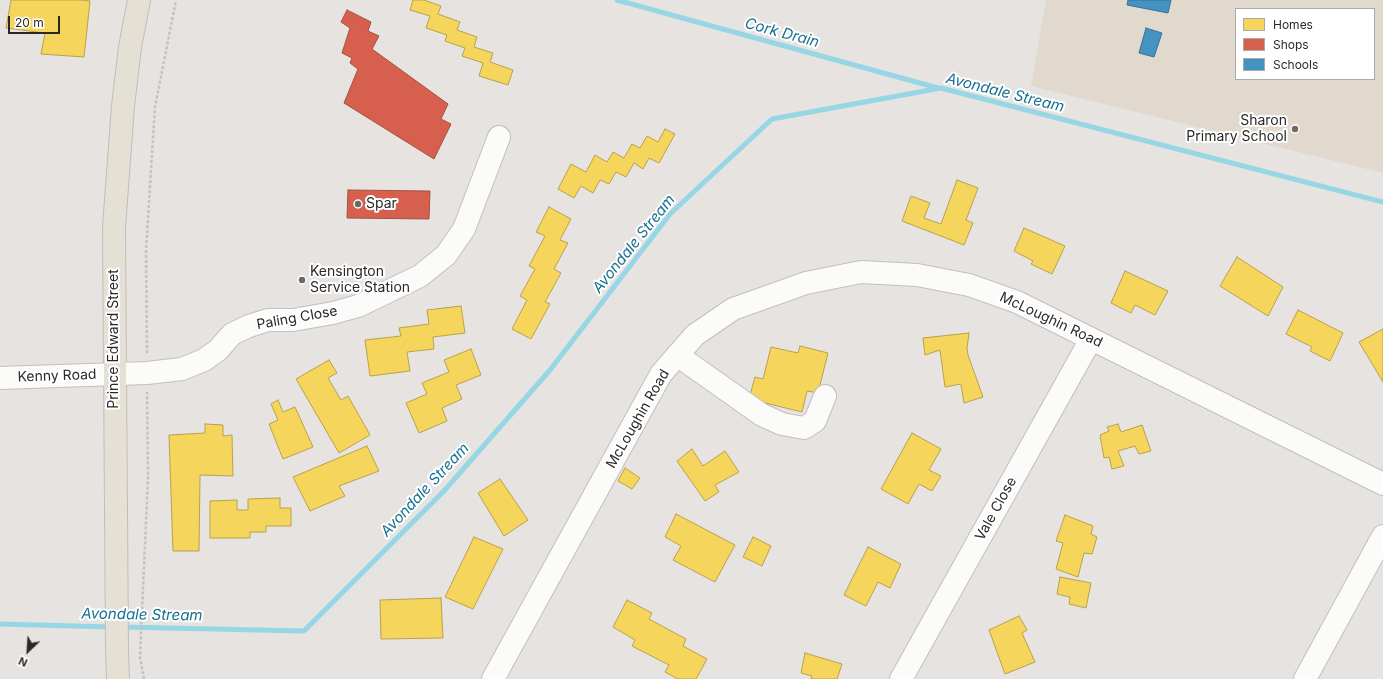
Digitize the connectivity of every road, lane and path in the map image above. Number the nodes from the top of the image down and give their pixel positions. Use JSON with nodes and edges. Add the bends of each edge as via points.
{"nodes":[{"id":1,"x":139,"y":0,"type":"edge"},
{"id":2,"x":176,"y":0,"type":"edge"},
{"id":3,"x":499,"y":137,"type":"dead end"},
{"id":4,"x":1091,"y":339,"type":"junction"},
{"id":5,"x":678,"y":355,"type":"junction"},
{"id":6,"x":114,"y":374,"type":"junction"},
{"id":7,"x":147,"y":374,"type":"junction"},
{"id":8,"x":0,"y":378,"type":"edge"},
{"id":9,"x":826,"y":396,"type":"dead end"},
{"id":10,"x":1383,"y":484,"type":"edge"},
{"id":11,"x":1383,"y":536,"type":"edge"},
{"id":12,"x":118,"y":679,"type":"edge"},
{"id":13,"x":144,"y":679,"type":"edge"},
{"id":14,"x":493,"y":679,"type":"edge"},
{"id":15,"x":901,"y":679,"type":"edge"},
{"id":16,"x":1304,"y":679,"type":"edge"}],
"edges":[{"from":1,"to":6,"type":"main road","name":"Prince Edward Street","via":[[130,47],[116,182]]},
{"from":2,"to":7,"type":"path","via":[[155,107],[146,250]]},
{"from":3,"to":7,"type":"street","name":"Paling Close","via":[[464,230],[446,255],[420,276],[358,306],[293,320],[268,320],[249,326],[232,334],[218,350],[204,360],[182,369]]},
{"from":4,"to":5,"type":"street","name":"McLoughin Road","via":[[1018,302],[968,285],[917,275],[861,272],[806,283],[732,309],[695,335]]},
{"from":4,"to":10,"type":"street","name":"McLoughin Road"},
{"from":4,"to":15,"type":"street","name":"Vale Close"},
{"from":5,"to":9,"type":"street","via":[[762,415],[782,424],[804,428],[815,421]]},
{"from":5,"to":14,"type":"street","name":"McLoughin Road","via":[[661,374]]},
{"from":6,"to":7,"type":"street","name":"Paling Close"},
{"from":6,"to":8,"type":"street","name":"Kenny Road"},
{"from":6,"to":12,"type":"main road","name":"Prince Edward Street"},
{"from":7,"to":13,"type":"path","via":[[148,477],[140,657]]},
{"from":11,"to":16,"type":"street"}]}
